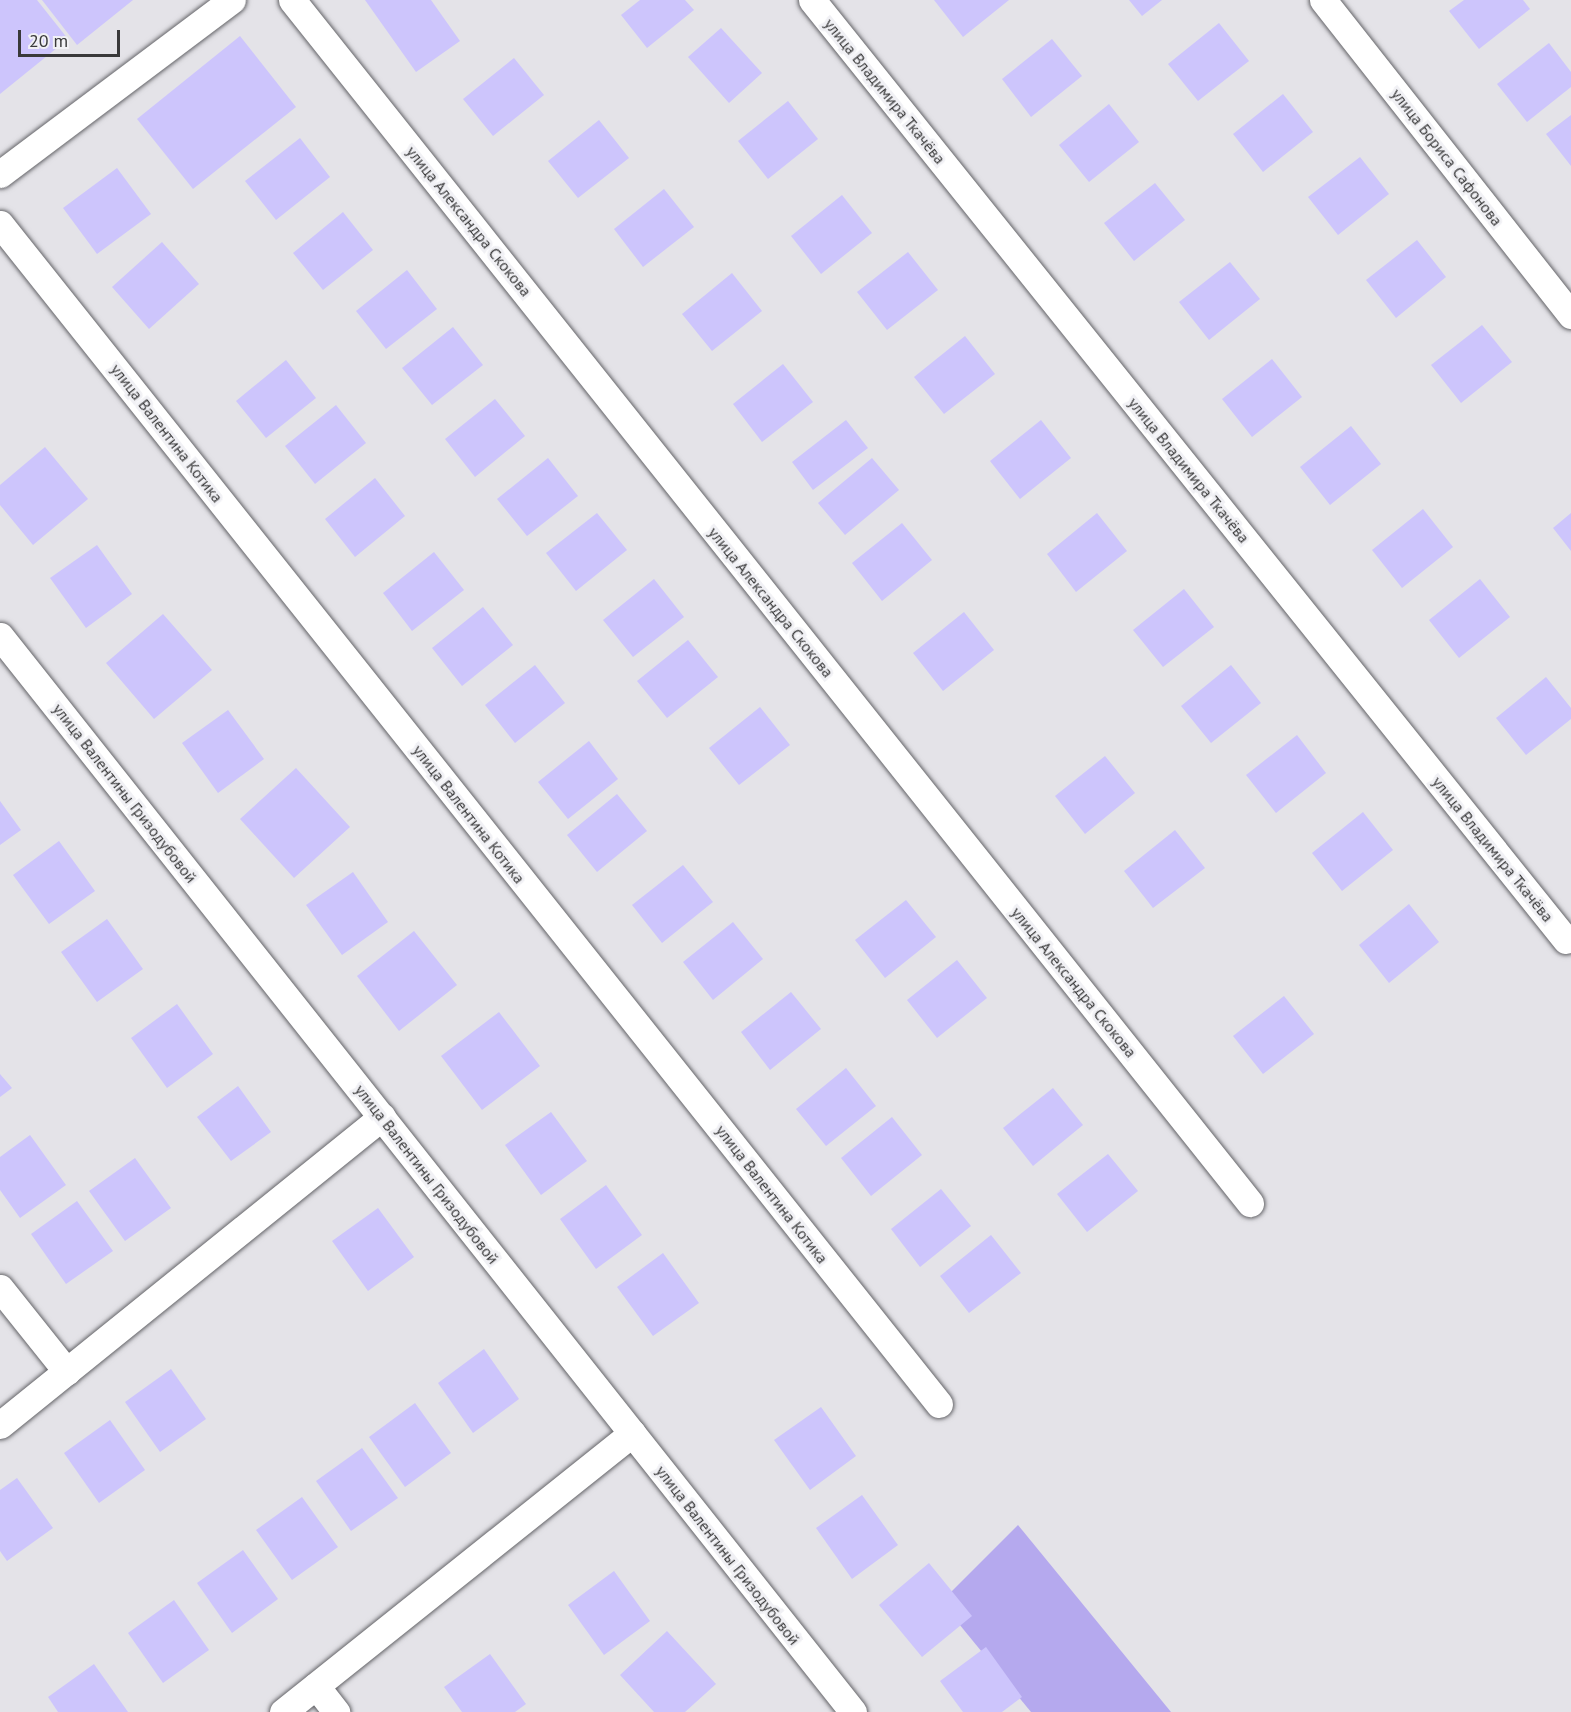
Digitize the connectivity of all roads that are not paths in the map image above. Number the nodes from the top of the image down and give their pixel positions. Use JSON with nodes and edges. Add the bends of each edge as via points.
{"nodes":[{"id":1,"x":232,"y":0,"type":"edge"},
{"id":2,"x":292,"y":0,"type":"edge"},
{"id":3,"x":812,"y":0,"type":"edge"},
{"id":4,"x":1323,"y":0,"type":"edge"},
{"id":5,"x":0,"y":174,"type":"edge"},
{"id":6,"x":0,"y":224,"type":"edge"},
{"id":7,"x":1571,"y":315,"type":"edge"},
{"id":8,"x":0,"y":636,"type":"edge"},
{"id":9,"x":1566,"y":940,"type":"dead end"},
{"id":10,"x":382,"y":1117,"type":"junction"},
{"id":11,"x":1250,"y":1203,"type":"dead end"},
{"id":12,"x":0,"y":1288,"type":"edge"},
{"id":13,"x":67,"y":1372,"type":"junction"},
{"id":14,"x":939,"y":1404,"type":"dead end"},
{"id":15,"x":0,"y":1425,"type":"edge"},
{"id":16,"x":632,"y":1433,"type":"junction"},
{"id":17,"x":316,"y":1686,"type":"junction"},
{"id":18,"x":283,"y":1712,"type":"edge"},
{"id":19,"x":336,"y":1712,"type":"edge"},
{"id":20,"x":853,"y":1712,"type":"edge"}],
"edges":[{"from":1,"to":5,"type":"street"},
{"from":2,"to":11,"type":"street","name":"улица Александра Скокова"},
{"from":3,"to":9,"type":"street","name":"улица Владимира Ткачёва"},
{"from":4,"to":7,"type":"street","name":"улица Бориса Сафонова"},
{"from":6,"to":14,"type":"street","name":"улица Валентина Котика"},
{"from":8,"to":10,"type":"street","name":"улица Валентины Гризодубовой"},
{"from":10,"to":13,"type":"street"},
{"from":10,"to":16,"type":"street","name":"улица Валентины Гризодубовой"},
{"from":12,"to":13,"type":"street"},
{"from":13,"to":15,"type":"street"},
{"from":16,"to":17,"type":"street"},
{"from":16,"to":20,"type":"street","name":"улица Валентины Гризодубовой"},
{"from":17,"to":18,"type":"street"},
{"from":17,"to":19,"type":"street"}]}
